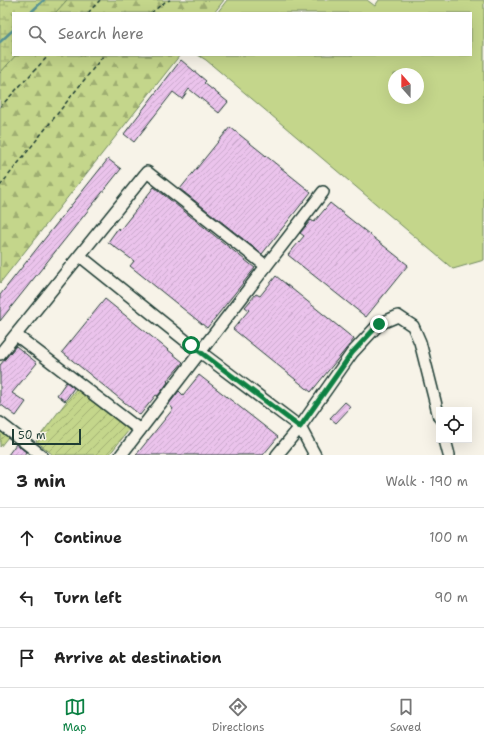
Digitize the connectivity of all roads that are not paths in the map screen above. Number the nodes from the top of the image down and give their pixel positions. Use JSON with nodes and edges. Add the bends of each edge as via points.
{"nodes":[{"id":1,"x":323,"y":192,"type":"dead end"},
{"id":2,"x":80,"y":256,"type":"junction"},
{"id":3,"x":266,"y":266,"type":"junction"},
{"id":4,"x":16,"y":335,"type":"junction"},
{"id":5,"x":200,"y":352,"type":"junction"},
{"id":6,"x":0,"y":354,"type":"edge"},
{"id":7,"x":436,"y":407,"type":"edge"},
{"id":8,"x":0,"y":423,"type":"edge"},
{"id":9,"x":300,"y":427,"type":"junction"},
{"id":10,"x":140,"y":430,"type":"junction"},
{"id":11,"x":445,"y":443,"type":"edge"},
{"id":12,"x":446,"y":454,"type":"edge"},
{"id":13,"x":41,"y":455,"type":"edge"},
{"id":14,"x":121,"y":455,"type":"edge"},
{"id":15,"x":277,"y":455,"type":"edge"},
{"id":16,"x":315,"y":455,"type":"edge"}],
"edges":[{"from":1,"to":3,"type":"lane"},
{"from":2,"to":3,"type":"lane","via":[[147,172]]},
{"from":2,"to":4,"type":"lane"},
{"from":2,"to":5,"type":"lane"},
{"from":3,"to":5,"type":"lane"},
{"from":4,"to":6,"type":"lane"},
{"from":4,"to":10,"type":"lane"},
{"from":5,"to":9,"type":"lane"},
{"from":5,"to":10,"type":"lane"},
{"from":7,"to":9,"type":"lane","via":[[420,342],[413,326],[398,316],[379,324],[352,353]]},
{"from":8,"to":13,"type":"lane"},
{"from":9,"to":15,"type":"lane"},
{"from":9,"to":16,"type":"lane"},
{"from":10,"to":14,"type":"lane"},
{"from":11,"to":12,"type":"lane"}]}
